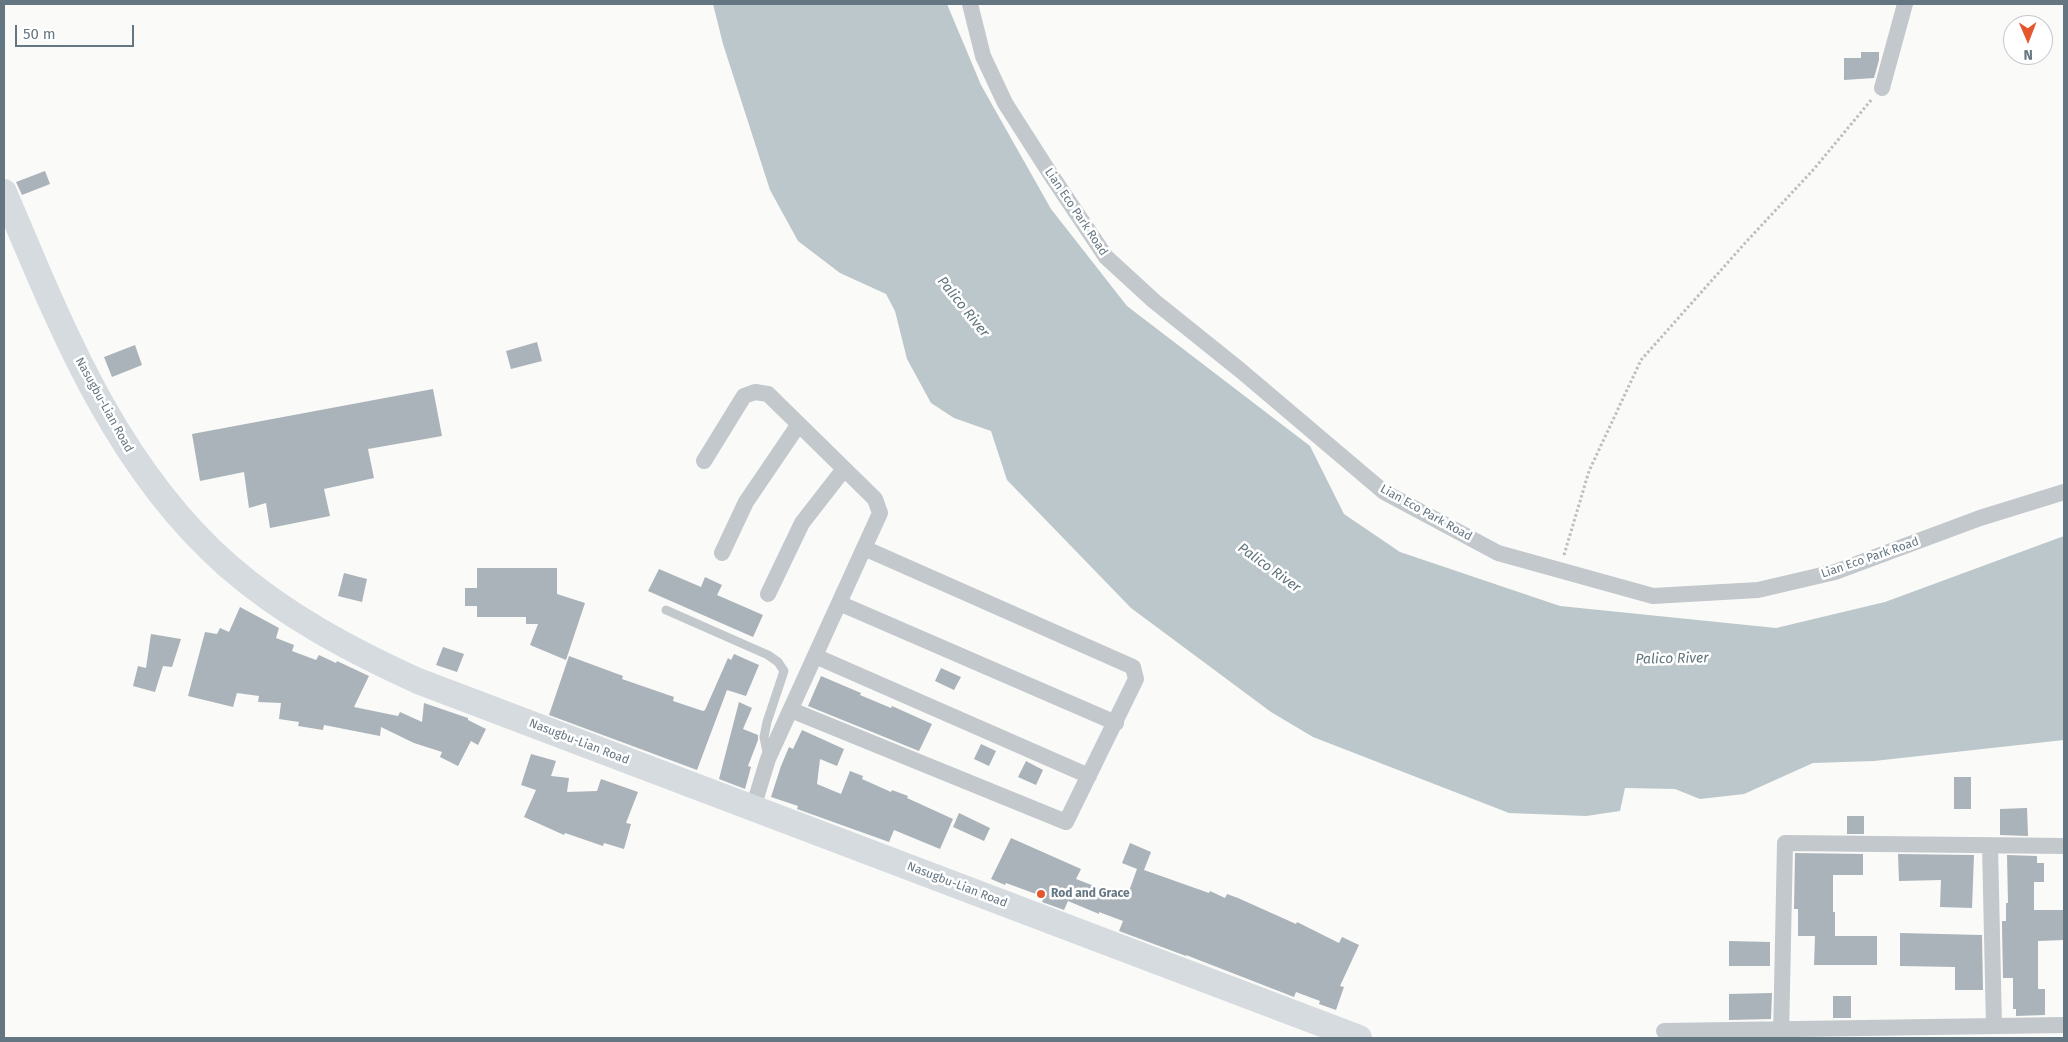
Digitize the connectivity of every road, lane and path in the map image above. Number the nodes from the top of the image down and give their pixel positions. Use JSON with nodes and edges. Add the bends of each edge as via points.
{"nodes":[{"id":1,"x":970,"y":4,"type":"edge"},
{"id":2,"x":1905,"y":4,"type":"edge"},
{"id":3,"x":1882,"y":88,"type":"joint"},
{"id":4,"x":4,"y":192,"type":"edge"},
{"id":5,"x":799,"y":424,"type":"junction"},
{"id":6,"x":704,"y":461,"type":"dead end"},
{"id":7,"x":844,"y":469,"type":"junction"},
{"id":8,"x":2064,"y":492,"type":"edge"},
{"id":9,"x":864,"y":548,"type":"junction"},
{"id":10,"x":722,"y":552,"type":"dead end"},
{"id":11,"x":1560,"y":570,"type":"junction"},
{"id":12,"x":768,"y":594,"type":"dead end"},
{"id":13,"x":839,"y":603,"type":"junction"},
{"id":14,"x":666,"y":610,"type":"dead end"},
{"id":15,"x":815,"y":656,"type":"junction"},
{"id":16,"x":791,"y":710,"type":"junction"},
{"id":17,"x":1116,"y":723,"type":"junction"},
{"id":18,"x":768,"y":759,"type":"junction"},
{"id":19,"x":1089,"y":776,"type":"junction"},
{"id":20,"x":753,"y":808,"type":"junction"},
{"id":21,"x":1990,"y":845,"type":"junction"},
{"id":22,"x":2064,"y":846,"type":"edge"},
{"id":23,"x":2064,"y":1025,"type":"edge"},
{"id":24,"x":1994,"y":1026,"type":"junction"},
{"id":25,"x":1664,"y":1030,"type":"dead end"},
{"id":26,"x":1781,"y":1033,"type":"edge"},
{"id":27,"x":1360,"y":1038,"type":"edge"}],
"edges":[{"from":1,"to":11,"type":"street","name":"Lian Eco Park Road","via":[[983,56],[1006,103],[1106,257],[1154,301],[1384,492],[1498,553]]},
{"from":2,"to":3,"type":"street"},
{"from":3,"to":11,"type":"path","via":[[1814,169],[1642,360],[1589,471]]},
{"from":4,"to":20,"type":"main road","name":"Nasugbu-Lian Road","via":[[63,327],[107,417],[160,495],[228,566],[265,596],[332,639],[418,681]]},
{"from":5,"to":6,"type":"street","via":[[768,394],[755,392],[744,396]]},
{"from":5,"to":7,"type":"street"},
{"from":5,"to":10,"type":"street","via":[[746,502]]},
{"from":7,"to":9,"type":"street","via":[[874,499],[880,513]]},
{"from":7,"to":12,"type":"street","via":[[802,523]]},
{"from":8,"to":11,"type":"street","name":"Lian Eco Park Road","via":[[1980,518],[1835,572],[1758,590],[1653,596]]},
{"from":9,"to":13,"type":"street"},
{"from":9,"to":17,"type":"street","via":[[1133,667],[1136,679]]},
{"from":13,"to":15,"type":"street"},
{"from":13,"to":17,"type":"street"},
{"from":14,"to":18,"type":"lane","via":[[778,662],[784,671],[764,737]]},
{"from":15,"to":16,"type":"street"},
{"from":15,"to":19,"type":"street"},
{"from":16,"to":18,"type":"street"},
{"from":16,"to":19,"type":"street","via":[[1066,822]]},
{"from":17,"to":19,"type":"street"},
{"from":18,"to":20,"type":"street"},
{"from":20,"to":27,"type":"main road","name":"Nasugbu-Lian Road"},
{"from":21,"to":22,"type":"street"},
{"from":21,"to":24,"type":"street"},
{"from":21,"to":26,"type":"street","via":[[1785,843]]},
{"from":23,"to":24,"type":"street"},
{"from":24,"to":26,"type":"street"},
{"from":25,"to":26,"type":"street"}]}
